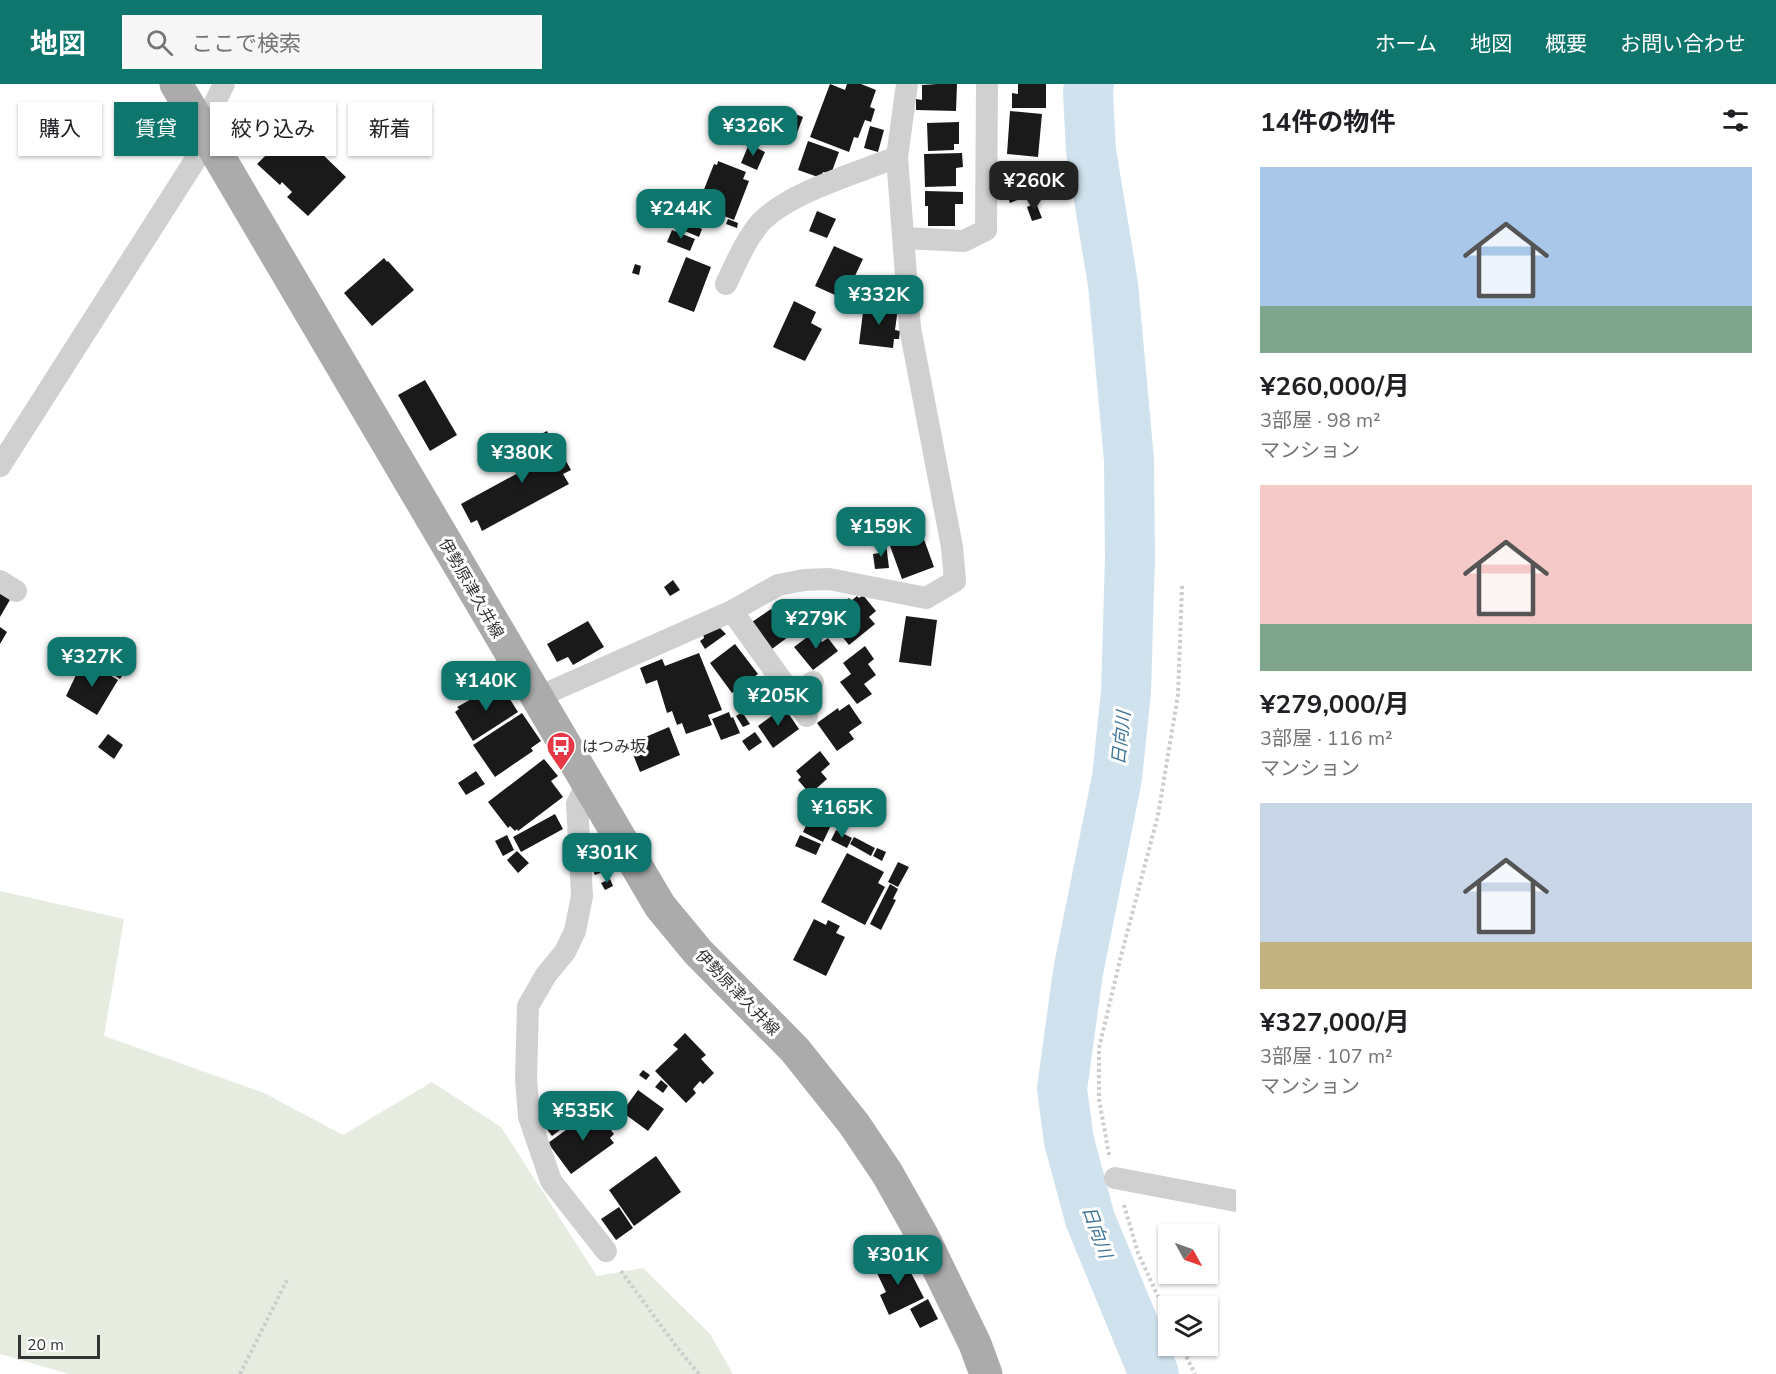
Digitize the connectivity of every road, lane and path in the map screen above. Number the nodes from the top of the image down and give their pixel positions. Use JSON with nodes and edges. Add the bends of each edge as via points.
{"nodes":[{"id":1,"x":176,"y":84,"type":"edge"},
{"id":2,"x":224,"y":84,"type":"edge"},
{"id":3,"x":907,"y":84,"type":"edge"},
{"id":4,"x":987,"y":84,"type":"edge"},
{"id":5,"x":202,"y":129,"type":"junction"},
{"id":6,"x":897,"y":157,"type":"junction"},
{"id":7,"x":903,"y":238,"type":"junction"},
{"id":8,"x":726,"y":284,"type":"dead end"},
{"id":9,"x":0,"y":466,"type":"edge"},
{"id":10,"x":1182,"y":586,"type":"dead end"},
{"id":11,"x":732,"y":611,"type":"junction"},
{"id":12,"x":813,"y":682,"type":"dead end"},
{"id":13,"x":794,"y":697,"type":"junction"},
{"id":14,"x":537,"y":698,"type":"junction"},
{"id":15,"x":807,"y":716,"type":"dead end"},
{"id":16,"x":588,"y":781,"type":"junction"},
{"id":17,"x":1115,"y":1178,"type":"junction"},
{"id":18,"x":1236,"y":1201,"type":"edge"},
{"id":19,"x":606,"y":1251,"type":"joint"},
{"id":20,"x":287,"y":1280,"type":"dead end"},
{"id":21,"x":1158,"y":1296,"type":"edge"},
{"id":22,"x":1186,"y":1356,"type":"edge"},
{"id":23,"x":240,"y":1374,"type":"edge"},
{"id":24,"x":699,"y":1374,"type":"edge"},
{"id":25,"x":986,"y":1374,"type":"edge"},
{"id":26,"x":1195,"y":1374,"type":"edge"}],
"edges":[{"from":1,"to":5,"type":"main road","name":"伊勢原津久井線"},
{"from":2,"to":5,"type":"street"},
{"from":3,"to":6,"type":"street"},
{"from":4,"to":7,"type":"street","via":[[986,230],[964,241]]},
{"from":5,"to":9,"type":"street","via":[[201,151]]},
{"from":5,"to":14,"type":"main road","name":"伊勢原津久井線"},
{"from":6,"to":7,"type":"street"},
{"from":6,"to":8,"type":"street","via":[[782,204],[748,240]]},
{"from":7,"to":11,"type":"street","via":[[910,328],[956,581],[926,598],[829,579],[804,580],[778,585]]},
{"from":10,"to":17,"type":"path","via":[[1178,695],[1158,815],[1099,1048],[1099,1099]]},
{"from":11,"to":13,"type":"street"},
{"from":11,"to":14,"type":"street"},
{"from":12,"to":13,"type":"street"},
{"from":13,"to":15,"type":"street"},
{"from":14,"to":16,"type":"main road","name":"伊勢原津久井線"},
{"from":16,"to":19,"type":"street","via":[[577,804],[582,896],[576,931],[528,1006],[526,1079],[529,1117],[551,1180]]},
{"from":16,"to":25,"type":"main road","name":"伊勢原津久井線","via":[[660,906],[698,952],[795,1050],[887,1173],[922,1235]]},
{"from":17,"to":18,"type":"street"},
{"from":17,"to":21,"type":"path","via":[[1138,1253]]},
{"from":19,"to":24,"type":"path"},
{"from":20,"to":23,"type":"path"},
{"from":22,"to":26,"type":"path"}]}
